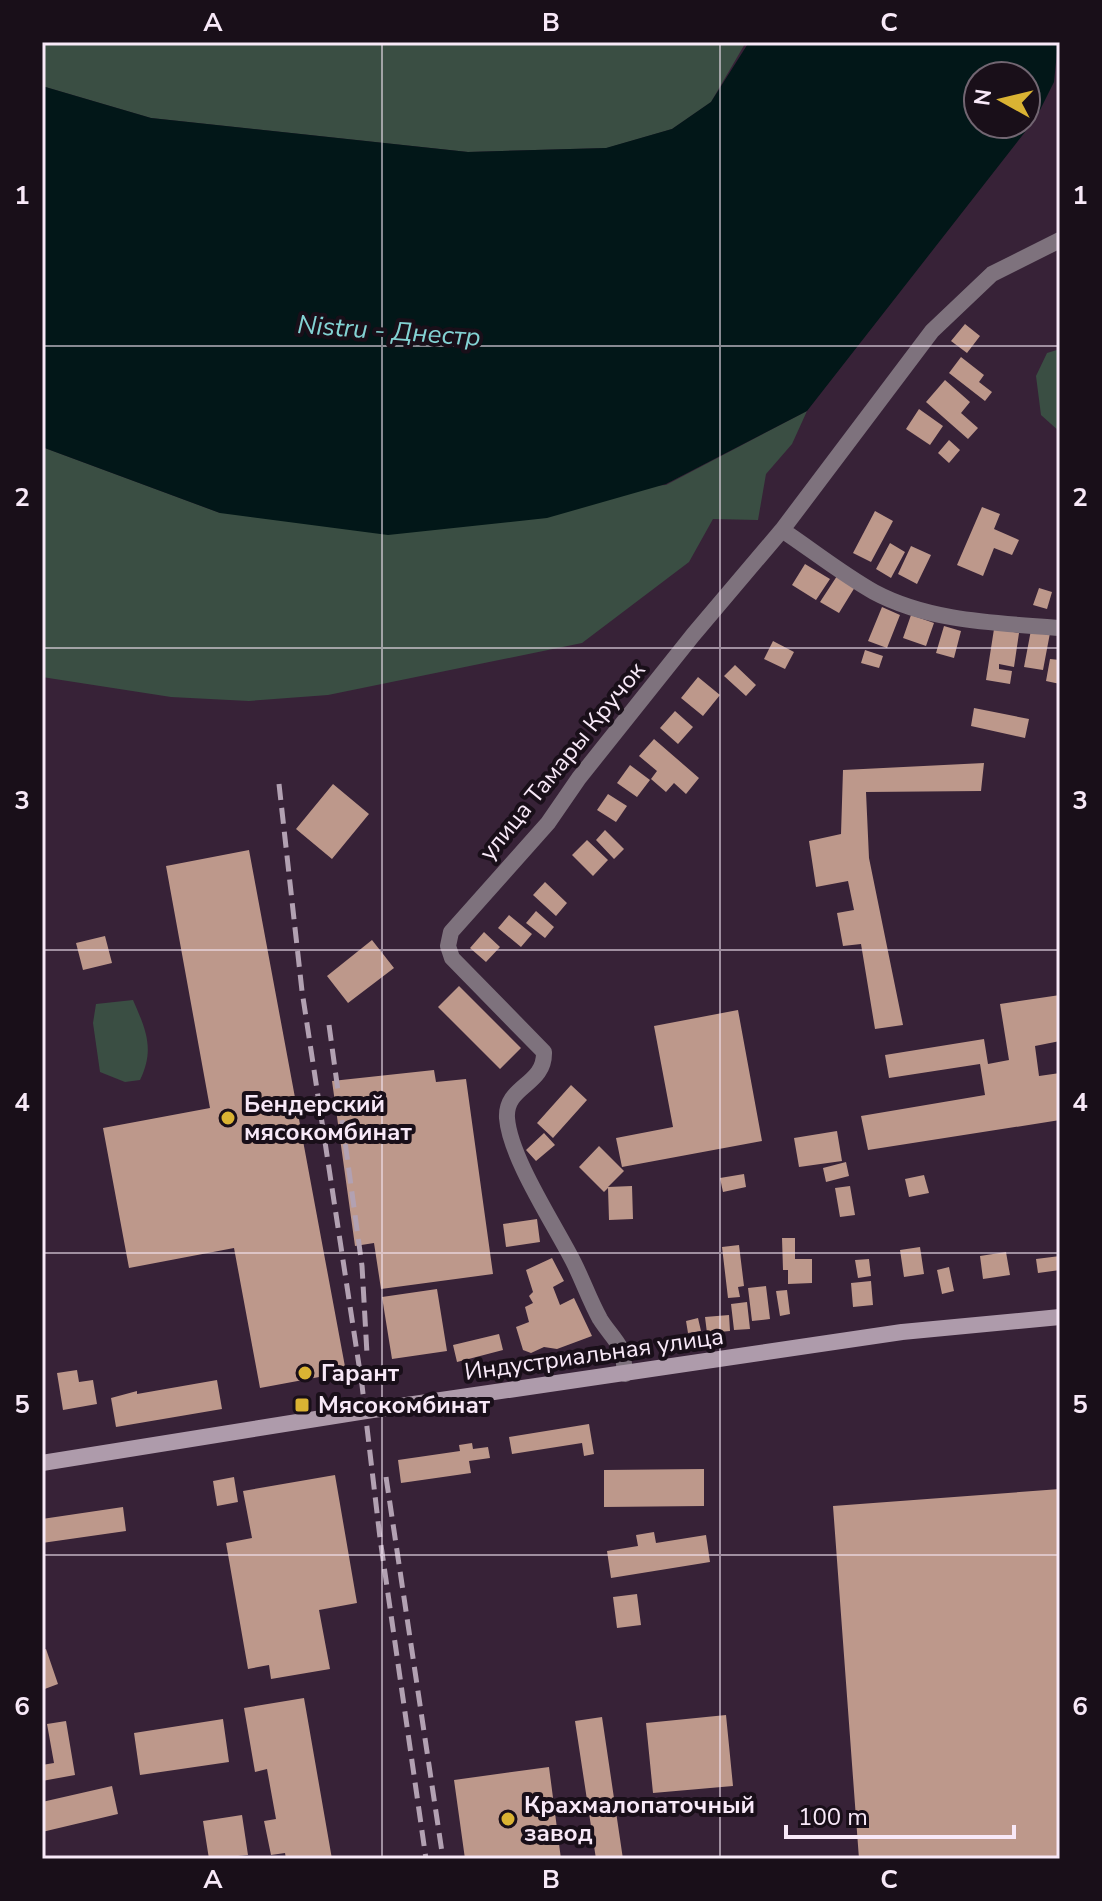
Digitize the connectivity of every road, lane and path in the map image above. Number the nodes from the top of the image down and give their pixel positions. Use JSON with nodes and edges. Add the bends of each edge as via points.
{"nodes":[{"id":1,"x":1060,"y":240,"type":"edge"},
{"id":2,"x":782,"y":530,"type":"junction"},
{"id":3,"x":1060,"y":628,"type":"edge"},
{"id":4,"x":1060,"y":1317,"type":"edge"},
{"id":5,"x":625,"y":1374,"type":"junction"},
{"id":6,"x":42,"y":1463,"type":"edge"}],
"edges":[{"from":1,"to":2,"type":"street","name":"улица Тамары Кручок","via":[[992,274],[932,331]]},
{"from":2,"to":3,"type":"street","via":[[875,593],[925,611],[975,622]]},
{"from":2,"to":5,"type":"street","name":"улица Тамары Кручок","via":[[693,635],[548,823],[448,939],[452,958],[544,1052],[540,1072],[510,1099],[509,1128],[555,1230],[621,1350]]},
{"from":4,"to":5,"type":"main road","name":"Индустриальная улица","via":[[902,1332]]},
{"from":5,"to":6,"type":"main road","name":"Индустриальная улица"}]}
